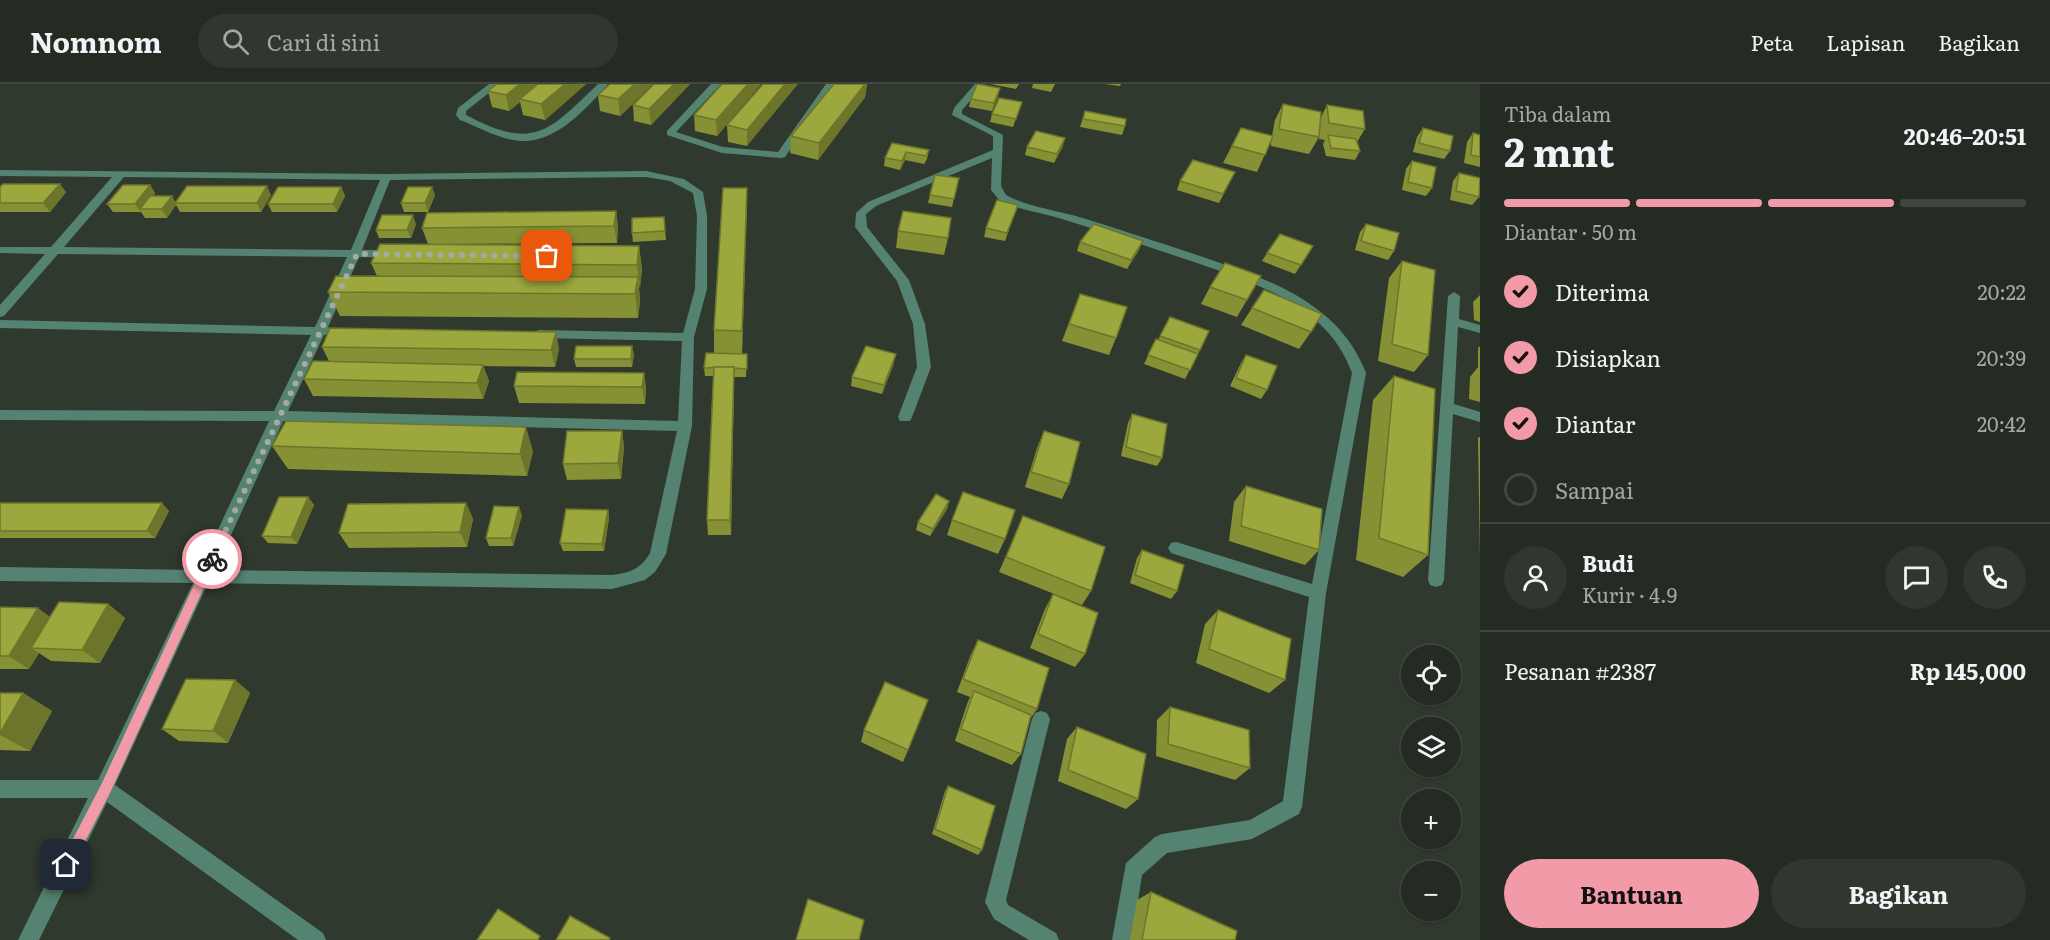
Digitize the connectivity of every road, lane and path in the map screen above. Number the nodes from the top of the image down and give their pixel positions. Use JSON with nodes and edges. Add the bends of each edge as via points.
{"nodes":[{"id":1,"x":495,"y":84,"type":"edge"},
{"id":2,"x":603,"y":84,"type":"edge"},
{"id":3,"x":716,"y":84,"type":"edge"},
{"id":4,"x":831,"y":84,"type":"edge"},
{"id":5,"x":980,"y":84,"type":"edge"},
{"id":6,"x":999,"y":151,"type":"junction"},
{"id":7,"x":0,"y":173,"type":"edge"},
{"id":8,"x":122,"y":174,"type":"junction"},
{"id":9,"x":386,"y":177,"type":"junction"},
{"id":10,"x":0,"y":250,"type":"edge"},
{"id":11,"x":55,"y":250,"type":"junction"},
{"id":12,"x":357,"y":254,"type":"junction"},
{"id":13,"x":405,"y":254,"type":"edge"},
{"id":14,"x":1454,"y":296,"type":"dead end"},
{"id":15,"x":0,"y":313,"type":"edge"},
{"id":16,"x":1452,"y":321,"type":"junction"},
{"id":17,"x":0,"y":324,"type":"edge"},
{"id":18,"x":1480,"y":329,"type":"edge"},
{"id":19,"x":322,"y":330,"type":"junction"},
{"id":20,"x":345,"y":331,"type":"edge"},
{"id":21,"x":523,"y":334,"type":"edge"},
{"id":22,"x":688,"y":337,"type":"junction"},
{"id":23,"x":1447,"y":407,"type":"junction"},
{"id":24,"x":0,"y":415,"type":"edge"},
{"id":25,"x":278,"y":416,"type":"junction"},
{"id":26,"x":905,"y":417,"type":"dead end"},
{"id":27,"x":1480,"y":417,"type":"edge"},
{"id":28,"x":685,"y":426,"type":"junction"},
{"id":29,"x":1176,"y":548,"type":"dead end"},
{"id":30,"x":0,"y":574,"type":"edge"},
{"id":31,"x":204,"y":576,"type":"junction"},
{"id":32,"x":1436,"y":580,"type":"dead end"},
{"id":33,"x":1318,"y":593,"type":"junction"},
{"id":34,"x":1041,"y":718,"type":"edge"},
{"id":35,"x":0,"y":789,"type":"edge"},
{"id":36,"x":105,"y":789,"type":"junction"},
{"id":37,"x":28,"y":940,"type":"edge"},
{"id":38,"x":316,"y":940,"type":"edge"},
{"id":39,"x":1048,"y":940,"type":"edge"},
{"id":40,"x":1122,"y":940,"type":"edge"}],
"edges":[{"from":1,"to":2,"type":"street","via":[[461,110],[461,115],[524,138],[537,138],[551,131]]},
{"from":3,"to":4,"type":"street","via":[[670,133],[722,150],[781,154]]},
{"from":5,"to":6,"type":"street","via":[[957,115],[998,135]]},
{"from":6,"to":26,"type":"street","via":[[873,204],[861,213],[861,227],[903,280],[919,324],[924,367]]},
{"from":6,"to":33,"type":"street","via":[[995,189],[1007,200],[1157,245],[1272,287],[1311,312],[1355,357],[1359,373],[1357,392]]},
{"from":7,"to":8,"type":"street"},
{"from":8,"to":9,"type":"street"},
{"from":8,"to":11,"type":"street"},
{"from":9,"to":12,"type":"street"},
{"from":9,"to":22,"type":"street","via":[[620,174],[665,176],[686,183],[698,192],[702,216],[701,289]]},
{"from":10,"to":11,"type":"street"},
{"from":11,"to":12,"type":"street"},
{"from":11,"to":15,"type":"street"},
{"from":12,"to":13,"type":"street"},
{"from":12,"to":19,"type":"street"},
{"from":14,"to":16,"type":"street"},
{"from":16,"to":18,"type":"street"},
{"from":16,"to":23,"type":"street"},
{"from":17,"to":19,"type":"street"},
{"from":19,"to":20,"type":"street"},
{"from":19,"to":25,"type":"street"},
{"from":21,"to":22,"type":"street"},
{"from":22,"to":28,"type":"street"},
{"from":23,"to":27,"type":"street"},
{"from":23,"to":32,"type":"street"},
{"from":24,"to":25,"type":"street"},
{"from":25,"to":28,"type":"street"},
{"from":25,"to":31,"type":"street"},
{"from":28,"to":31,"type":"street","via":[[658,554],[642,576],[630,580]]},
{"from":29,"to":33,"type":"street"},
{"from":30,"to":31,"type":"street"},
{"from":31,"to":36,"type":"street"},
{"from":33,"to":40,"type":"street","via":[[1292,807],[1252,829],[1162,844],[1133,870]]},
{"from":34,"to":39,"type":"street","via":[[995,902],[1001,912]]},
{"from":35,"to":36,"type":"street"},
{"from":36,"to":37,"type":"street"},
{"from":36,"to":38,"type":"street"}]}
